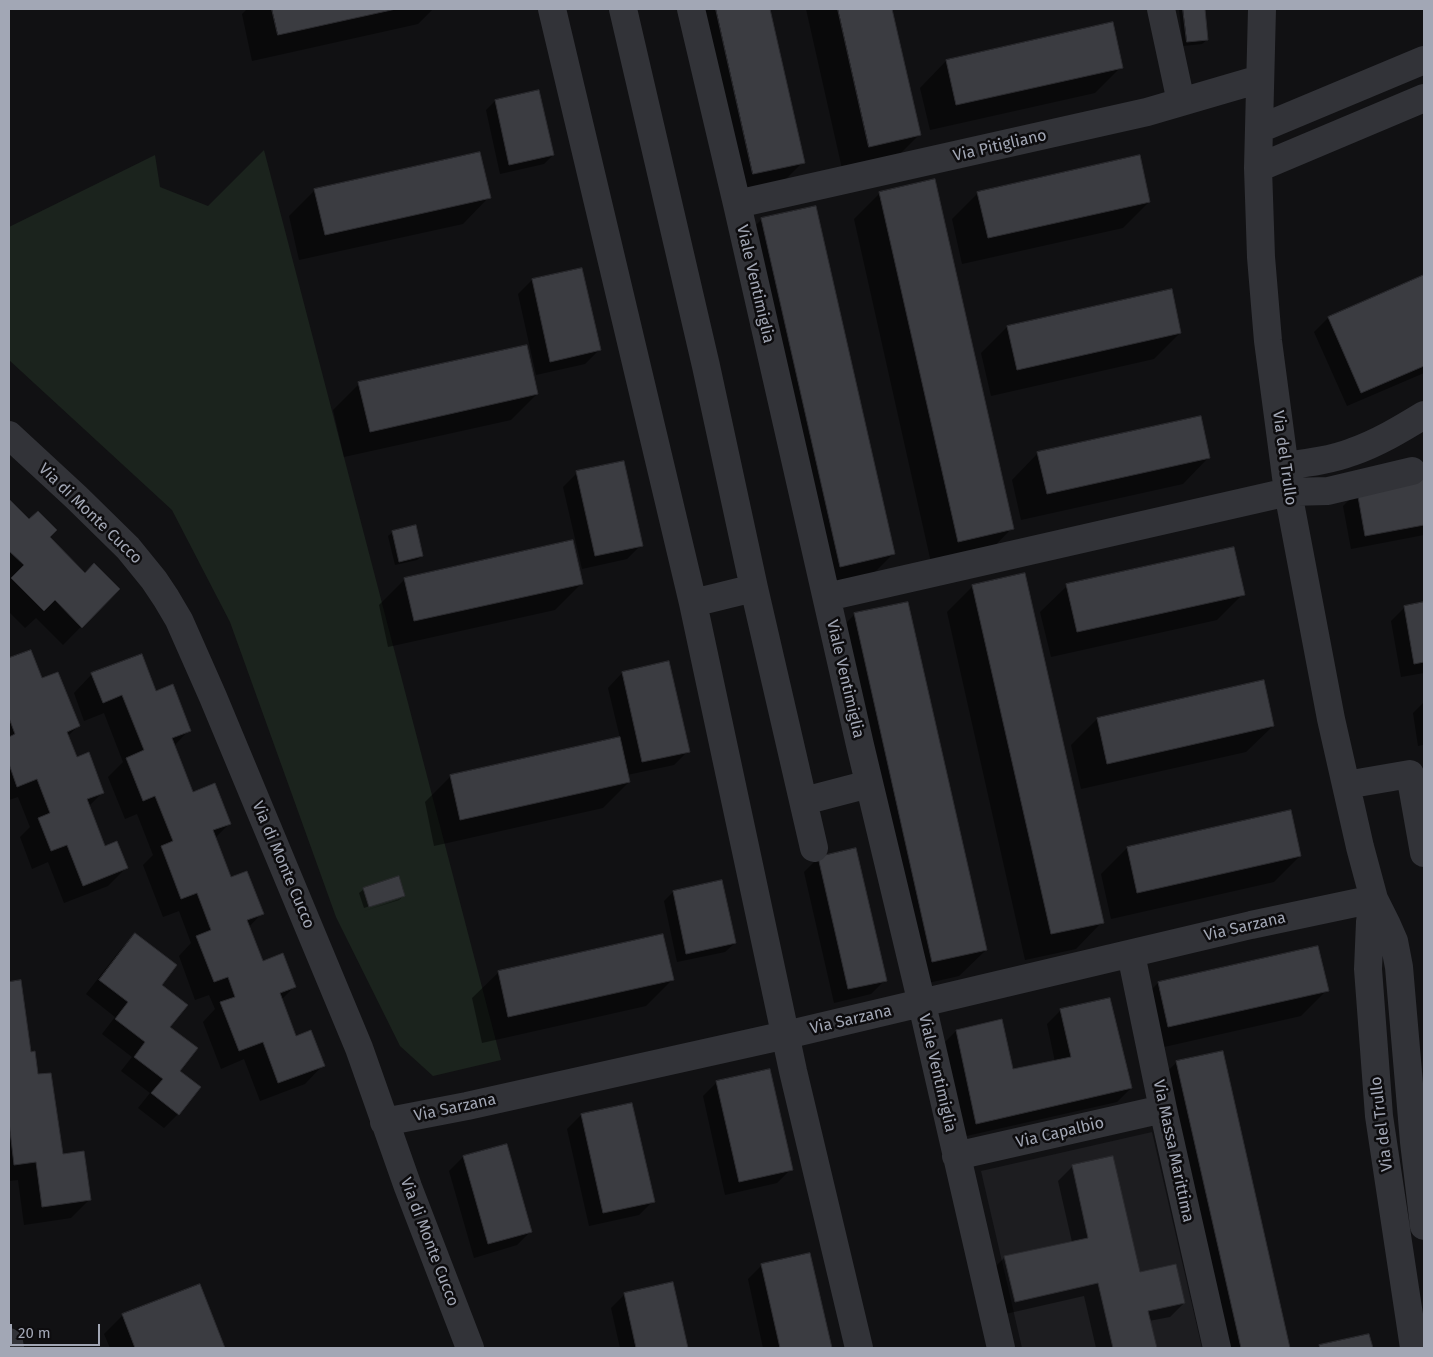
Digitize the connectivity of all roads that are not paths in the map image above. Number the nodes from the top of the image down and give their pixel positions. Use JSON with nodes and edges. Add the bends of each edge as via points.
{"nodes":[{"id":1,"x":552,"y":9,"type":"edge"},
{"id":2,"x":623,"y":9,"type":"edge"},
{"id":3,"x":691,"y":9,"type":"edge"},
{"id":4,"x":1161,"y":9,"type":"edge"},
{"id":5,"x":1262,"y":9,"type":"edge"},
{"id":6,"x":1424,"y":60,"type":"edge"},
{"id":7,"x":1260,"y":79,"type":"junction"},
{"id":8,"x":1424,"y":98,"type":"edge"},
{"id":9,"x":1181,"y":102,"type":"junction"},
{"id":10,"x":1259,"y":129,"type":"junction"},
{"id":11,"x":1258,"y":168,"type":"junction"},
{"id":12,"x":737,"y":204,"type":"junction"},
{"id":13,"x":1424,"y":415,"type":"edge"},
{"id":14,"x":9,"y":436,"type":"edge"},
{"id":15,"x":1412,"y":471,"type":"dead end"},
{"id":16,"x":1286,"y":479,"type":"junction"},
{"id":17,"x":754,"y":588,"type":"junction"},
{"id":18,"x":827,"y":597,"type":"junction"},
{"id":19,"x":693,"y":604,"type":"junction"},
{"id":20,"x":869,"y":784,"type":"junction"},
{"id":21,"x":1346,"y":785,"type":"junction"},
{"id":22,"x":804,"y":801,"type":"junction"},
{"id":23,"x":814,"y":848,"type":"dead end"},
{"id":24,"x":1424,"y":853,"type":"edge"},
{"id":25,"x":1374,"y":899,"type":"junction"},
{"id":26,"x":1131,"y":954,"type":"junction"},
{"id":27,"x":1414,"y":997,"type":"edge"},
{"id":28,"x":922,"y":1004,"type":"junction"},
{"id":29,"x":786,"y":1036,"type":"junction"},
{"id":30,"x":1164,"y":1109,"type":"junction"},
{"id":31,"x":384,"y":1122,"type":"junction"},
{"id":32,"x":956,"y":1156,"type":"junction"},
{"id":33,"x":1424,"y":1226,"type":"edge"},
{"id":34,"x":9,"y":1342,"type":"edge"},
{"id":35,"x":10,"y":1348,"type":"edge"},
{"id":36,"x":470,"y":1348,"type":"edge"},
{"id":37,"x":859,"y":1348,"type":"edge"},
{"id":38,"x":1001,"y":1348,"type":"edge"},
{"id":39,"x":1217,"y":1348,"type":"edge"},
{"id":40,"x":1414,"y":1348,"type":"edge"}],
"edges":[{"from":1,"to":19,"type":"street"},
{"from":2,"to":17,"type":"street"},
{"from":3,"to":12,"type":"street","name":"Viale Ventimiglia"},
{"from":4,"to":9,"type":"street"},
{"from":5,"to":7,"type":"street","name":"Via del Trullo"},
{"from":6,"to":10,"type":"street"},
{"from":7,"to":9,"type":"street","name":"Via Pitigliano"},
{"from":7,"to":10,"type":"street","name":"Via del Trullo"},
{"from":8,"to":11,"type":"street"},
{"from":9,"to":12,"type":"street","name":"Via Pitigliano"},
{"from":10,"to":11,"type":"street","name":"Via del Trullo"},
{"from":11,"to":16,"type":"street","name":"Via del Trullo","via":[[1264,300]]},
{"from":12,"to":18,"type":"street","name":"Viale Ventimiglia"},
{"from":13,"to":16,"type":"street","via":[[1390,436],[1352,452],[1321,460]]},
{"from":14,"to":31,"type":"street","name":"Via di Monte Cucco","via":[[128,548],[154,580],[179,620],[359,1048]]},
{"from":15,"to":16,"type":"street","via":[[1328,491]]},
{"from":16,"to":18,"type":"street"},
{"from":16,"to":21,"type":"street","name":"Via del Trullo"},
{"from":17,"to":19,"type":"street"},
{"from":17,"to":22,"type":"street"},
{"from":18,"to":20,"type":"street","name":"Viale Ventimiglia"},
{"from":19,"to":29,"type":"street"},
{"from":20,"to":22,"type":"street"},
{"from":20,"to":28,"type":"street","name":"Viale Ventimiglia"},
{"from":21,"to":24,"type":"street","via":[[1410,774]]},
{"from":21,"to":25,"type":"street","name":"Via del Trullo"},
{"from":22,"to":23,"type":"street"},
{"from":25,"to":26,"type":"street","name":"Via Sarzana"},
{"from":25,"to":27,"type":"street","name":"Via del Trullo","via":[[1388,924],[1399,968]]},
{"from":25,"to":40,"type":"street","name":"Via del Trullo","via":[[1368,969],[1380,1116]]},
{"from":26,"to":28,"type":"street","name":"Via Sarzana"},
{"from":26,"to":30,"type":"street","name":"Via Massa Marittima"},
{"from":27,"to":33,"type":"street","name":"Via del Trullo","via":[[1414,1142]]},
{"from":28,"to":29,"type":"street","name":"Via Sarzana"},
{"from":28,"to":32,"type":"street","name":"Viale Ventimiglia"},
{"from":29,"to":31,"type":"street","name":"Via Sarzana"},
{"from":29,"to":37,"type":"street"},
{"from":30,"to":32,"type":"street","name":"Via Capalbio"},
{"from":30,"to":39,"type":"street","name":"Via Massa Marittima"},
{"from":31,"to":36,"type":"street","name":"Via di Monte Cucco"},
{"from":32,"to":38,"type":"street","name":"Viale Ventimiglia"},
{"from":34,"to":35,"type":"street"}]}
